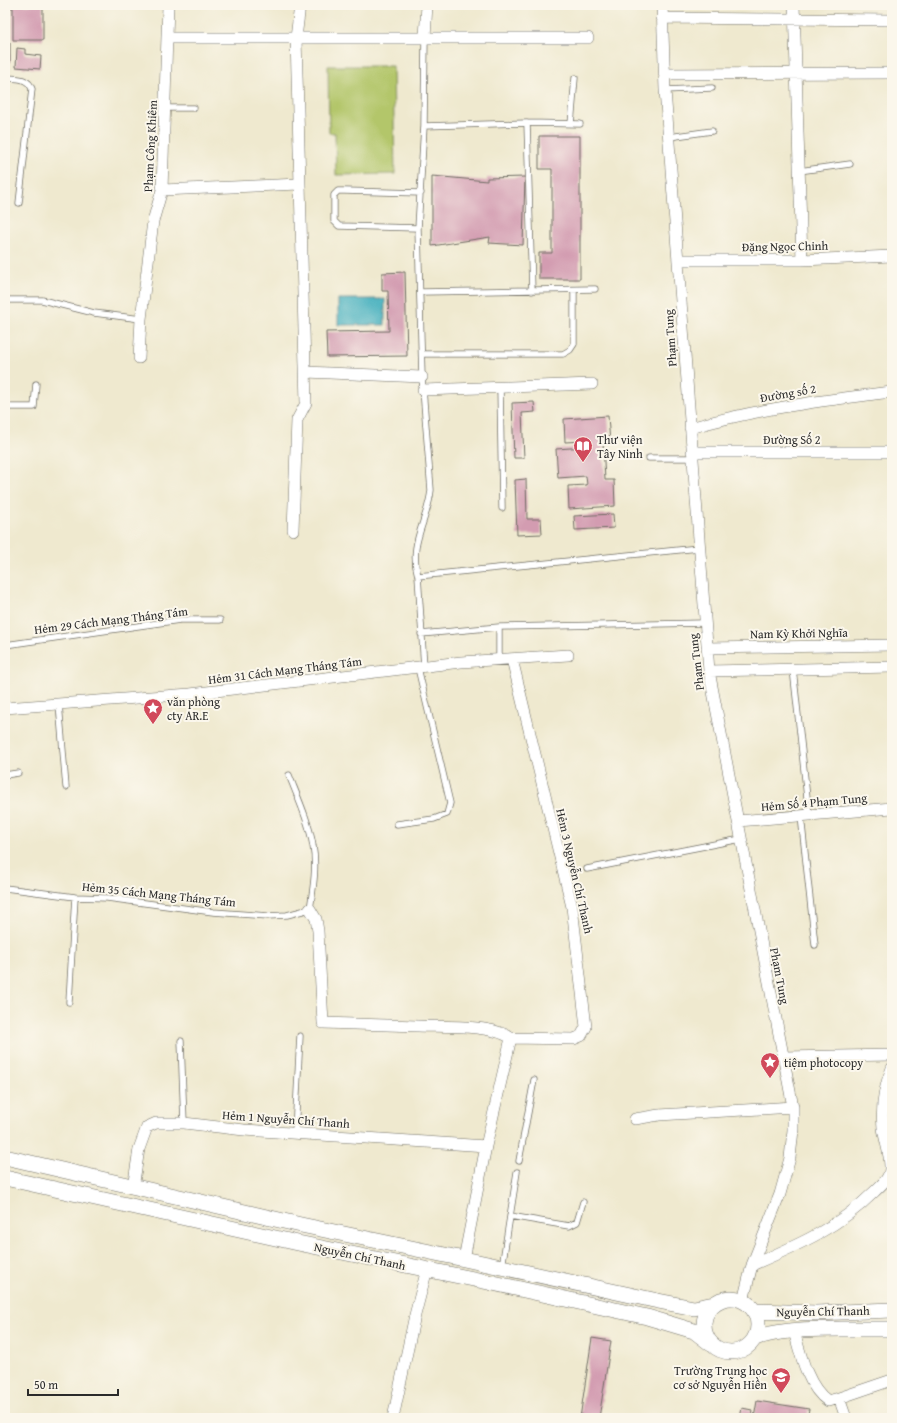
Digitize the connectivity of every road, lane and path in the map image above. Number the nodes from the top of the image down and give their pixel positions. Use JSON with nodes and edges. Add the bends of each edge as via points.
{"nodes":[{"id":1,"x":168,"y":5,"type":"edge"},
{"id":2,"x":300,"y":5,"type":"edge"},
{"id":3,"x":427,"y":5,"type":"edge"},
{"id":4,"x":662,"y":5,"type":"edge"},
{"id":5,"x":794,"y":5,"type":"edge"},
{"id":6,"x":662,"y":18,"type":"junction"},
{"id":7,"x":795,"y":19,"type":"junction"},
{"id":8,"x":892,"y":20,"type":"edge"},
{"id":9,"x":426,"y":37,"type":"junction"},
{"id":10,"x":167,"y":38,"type":"junction"},
{"id":11,"x":296,"y":38,"type":"junction"},
{"id":12,"x":588,"y":38,"type":"dead end"},
{"id":13,"x":797,"y":73,"type":"junction"},
{"id":14,"x":892,"y":73,"type":"edge"},
{"id":15,"x":664,"y":74,"type":"junction"},
{"id":16,"x":5,"y":78,"type":"edge"},
{"id":17,"x":575,"y":78,"type":"dead end"},
{"id":18,"x":712,"y":88,"type":"dead end"},
{"id":19,"x":665,"y":90,"type":"junction"},
{"id":20,"x":165,"y":108,"type":"junction"},
{"id":21,"x":194,"y":108,"type":"dead end"},
{"id":22,"x":527,"y":123,"type":"junction"},
{"id":23,"x":571,"y":124,"type":"junction"},
{"id":24,"x":580,"y":124,"type":"dead end"},
{"id":25,"x":424,"y":126,"type":"junction"},
{"id":26,"x":712,"y":132,"type":"dead end"},
{"id":27,"x":669,"y":137,"type":"junction"},
{"id":28,"x":850,"y":164,"type":"dead end"},
{"id":29,"x":799,"y":171,"type":"junction"},
{"id":30,"x":299,"y":184,"type":"junction"},
{"id":31,"x":162,"y":190,"type":"junction"},
{"id":32,"x":420,"y":193,"type":"junction"},
{"id":33,"x":19,"y":204,"type":"dead end"},
{"id":34,"x":418,"y":228,"type":"junction"},
{"id":35,"x":892,"y":256,"type":"edge"},
{"id":36,"x":678,"y":260,"type":"junction"},
{"id":37,"x":802,"y":260,"type":"junction"},
{"id":38,"x":595,"y":289,"type":"dead end"},
{"id":39,"x":574,"y":290,"type":"junction"},
{"id":40,"x":421,"y":292,"type":"junction"},
{"id":41,"x":532,"y":292,"type":"junction"},
{"id":42,"x":5,"y":300,"type":"edge"},
{"id":43,"x":141,"y":319,"type":"junction"},
{"id":44,"x":422,"y":354,"type":"junction"},
{"id":45,"x":139,"y":358,"type":"dead end"},
{"id":46,"x":306,"y":372,"type":"junction"},
{"id":47,"x":422,"y":377,"type":"junction"},
{"id":48,"x":36,"y":384,"type":"dead end"},
{"id":49,"x":592,"y":384,"type":"dead end"},
{"id":50,"x":500,"y":387,"type":"junction"},
{"id":51,"x":423,"y":390,"type":"junction"},
{"id":52,"x":892,"y":392,"type":"edge"},
{"id":53,"x":5,"y":407,"type":"edge"},
{"id":54,"x":690,"y":428,"type":"junction"},
{"id":55,"x":892,"y":452,"type":"edge"},
{"id":56,"x":692,"y":455,"type":"junction"},
{"id":57,"x":649,"y":458,"type":"dead end"},
{"id":58,"x":502,"y":508,"type":"dead end"},
{"id":59,"x":293,"y":530,"type":"dead end"},
{"id":60,"x":699,"y":548,"type":"junction"},
{"id":61,"x":418,"y":576,"type":"junction"},
{"id":62,"x":220,"y":620,"type":"dead end"},
{"id":63,"x":705,"y":623,"type":"junction"},
{"id":64,"x":498,"y":627,"type":"junction"},
{"id":65,"x":421,"y":634,"type":"junction"},
{"id":66,"x":5,"y":645,"type":"edge"},
{"id":67,"x":892,"y":645,"type":"edge"},
{"id":68,"x":707,"y":648,"type":"junction"},
{"id":69,"x":568,"y":655,"type":"dead end"},
{"id":70,"x":512,"y":658,"type":"junction"},
{"id":71,"x":500,"y":659,"type":"junction"},
{"id":72,"x":421,"y":667,"type":"junction"},
{"id":73,"x":892,"y":667,"type":"edge"},
{"id":74,"x":794,"y":669,"type":"junction"},
{"id":75,"x":709,"y":671,"type":"junction"},
{"id":76,"x":59,"y":704,"type":"junction"},
{"id":77,"x":5,"y":708,"type":"edge"},
{"id":78,"x":18,"y":773,"type":"dead end"},
{"id":79,"x":5,"y":775,"type":"edge"},
{"id":80,"x":289,"y":775,"type":"dead end"},
{"id":81,"x":66,"y":786,"type":"dead end"},
{"id":82,"x":892,"y":808,"type":"edge"},
{"id":83,"x":805,"y":816,"type":"junction"},
{"id":84,"x":738,"y":822,"type":"junction"},
{"id":85,"x":397,"y":824,"type":"dead end"},
{"id":86,"x":741,"y":839,"type":"junction"},
{"id":87,"x":587,"y":869,"type":"dead end"},
{"id":88,"x":5,"y":888,"type":"edge"},
{"id":89,"x":75,"y":897,"type":"junction"},
{"id":90,"x":310,"y":909,"type":"junction"},
{"id":91,"x":815,"y":945,"type":"dead end"},
{"id":92,"x":69,"y":1002,"type":"dead end"},
{"id":93,"x":300,"y":1036,"type":"dead end"},
{"id":94,"x":511,"y":1038,"type":"junction"},
{"id":95,"x":181,"y":1041,"type":"dead end"},
{"id":96,"x":892,"y":1055,"type":"edge"},
{"id":97,"x":783,"y":1057,"type":"junction"},
{"id":98,"x":892,"y":1068,"type":"edge"},
{"id":99,"x":534,"y":1080,"type":"dead end"},
{"id":100,"x":793,"y":1107,"type":"junction"},
{"id":101,"x":635,"y":1119,"type":"dead end"},
{"id":102,"x":184,"y":1123,"type":"junction"},
{"id":103,"x":295,"y":1132,"type":"junction"},
{"id":104,"x":486,"y":1146,"type":"junction"},
{"id":105,"x":5,"y":1157,"type":"edge"},
{"id":106,"x":519,"y":1161,"type":"dead end"},
{"id":107,"x":517,"y":1172,"type":"dead end"},
{"id":108,"x":5,"y":1178,"type":"edge"},
{"id":109,"x":89,"y":1178,"type":"junction"},
{"id":110,"x":133,"y":1188,"type":"junction"},
{"id":111,"x":86,"y":1196,"type":"junction"},
{"id":112,"x":583,"y":1202,"type":"dead end"},
{"id":113,"x":510,"y":1216,"type":"junction"},
{"id":114,"x":301,"y":1225,"type":"junction"},
{"id":115,"x":298,"y":1243,"type":"junction"},
{"id":116,"x":464,"y":1259,"type":"junction"},
{"id":117,"x":752,"y":1265,"type":"junction"},
{"id":118,"x":502,"y":1267,"type":"junction"},
{"id":119,"x":427,"y":1269,"type":"junction"},
{"id":120,"x":462,"y":1276,"type":"junction"},
{"id":121,"x":743,"y":1301,"type":"junction"},
{"id":122,"x":714,"y":1304,"type":"junction"},
{"id":123,"x":892,"y":1310,"type":"edge"},
{"id":124,"x":754,"y":1311,"type":"junction"},
{"id":125,"x":892,"y":1329,"type":"edge"},
{"id":126,"x":794,"y":1331,"type":"junction"},
{"id":127,"x":755,"y":1338,"type":"junction"},
{"id":128,"x":711,"y":1344,"type":"junction"},
{"id":129,"x":892,"y":1380,"type":"edge"},
{"id":130,"x":839,"y":1398,"type":"junction"},
{"id":131,"x":393,"y":1418,"type":"edge"},
{"id":132,"x":846,"y":1418,"type":"edge"}],
"edges":[{"from":1,"to":10,"type":"street","name":"Phạm Công Khiêm"},
{"from":2,"to":11,"type":"street"},
{"from":3,"to":9,"type":"street"},
{"from":4,"to":6,"type":"street","name":"Phạm Tung"},
{"from":5,"to":7,"type":"street"},
{"from":6,"to":7,"type":"street"},
{"from":6,"to":15,"type":"street","name":"Phạm Tung"},
{"from":7,"to":8,"type":"street"},
{"from":7,"to":13,"type":"street"},
{"from":9,"to":11,"type":"street"},
{"from":9,"to":12,"type":"street"},
{"from":9,"to":25,"type":"lane"},
{"from":10,"to":11,"type":"street"},
{"from":10,"to":20,"type":"street","name":"Phạm Công Khiêm"},
{"from":11,"to":30,"type":"street"},
{"from":13,"to":14,"type":"street"},
{"from":13,"to":15,"type":"street"},
{"from":13,"to":29,"type":"street"},
{"from":15,"to":19,"type":"street","name":"Phạm Tung"},
{"from":16,"to":33,"type":"lane","via":[[26,80],[30,82],[32,89]]},
{"from":17,"to":23,"type":"lane"},
{"from":18,"to":19,"type":"lane"},
{"from":19,"to":27,"type":"street","name":"Phạm Tung"},
{"from":20,"to":21,"type":"lane"},
{"from":20,"to":31,"type":"street","name":"Phạm Công Khiêm"},
{"from":22,"to":23,"type":"lane"},
{"from":22,"to":25,"type":"lane"},
{"from":22,"to":41,"type":"lane"},
{"from":23,"to":24,"type":"lane"},
{"from":25,"to":32,"type":"lane"},
{"from":26,"to":27,"type":"lane"},
{"from":27,"to":36,"type":"street","name":"Phạm Tung"},
{"from":28,"to":29,"type":"lane"},
{"from":29,"to":37,"type":"street"},
{"from":30,"to":31,"type":"street"},
{"from":30,"to":46,"type":"street"},
{"from":31,"to":43,"type":"street","name":"Phạm Công Khiêm","via":[[153,222]]},
{"from":32,"to":34,"type":"lane"},
{"from":32,"to":34,"type":"lane","via":[[338,191],[334,195],[334,221],[339,226]]},
{"from":34,"to":40,"type":"lane"},
{"from":35,"to":37,"type":"street","name":"Đặng Ngọc Chinh"},
{"from":36,"to":37,"type":"street","name":"Đặng Ngọc Chinh"},
{"from":36,"to":54,"type":"street","name":"Phạm Tung"},
{"from":38,"to":39,"type":"lane"},
{"from":39,"to":41,"type":"lane"},
{"from":39,"to":44,"type":"lane","via":[[574,344],[563,354]]},
{"from":40,"to":41,"type":"lane"},
{"from":40,"to":44,"type":"lane"},
{"from":42,"to":43,"type":"lane","via":[[42,300],[94,313]]},
{"from":43,"to":45,"type":"street","name":"Phạm Công Khiêm"},
{"from":44,"to":47,"type":"lane"},
{"from":46,"to":47,"type":"street"},
{"from":46,"to":59,"type":"street","via":[[306,403],[297,420]]},
{"from":47,"to":51,"type":"lane"},
{"from":48,"to":53,"type":"lane","via":[[34,407]]},
{"from":49,"to":50,"type":"street"},
{"from":50,"to":51,"type":"street"},
{"from":50,"to":58,"type":"lane"},
{"from":51,"to":61,"type":"lane","via":[[431,490],[414,552],[414,565]]},
{"from":52,"to":54,"type":"street","name":"Đường số 2","via":[[810,401]]},
{"from":54,"to":56,"type":"street","name":"Phạm Tung"},
{"from":55,"to":56,"type":"street","name":"Đường Số 2"},
{"from":56,"to":57,"type":"lane"},
{"from":56,"to":60,"type":"street","name":"Phạm Tung"},
{"from":60,"to":61,"type":"lane"},
{"from":60,"to":63,"type":"street","name":"Phạm Tung"},
{"from":61,"to":65,"type":"lane"},
{"from":62,"to":66,"type":"lane","name":"Hẻm 29 Cách Mạng Tháng Tám","via":[[180,620]]},
{"from":63,"to":64,"type":"lane"},
{"from":63,"to":68,"type":"street","name":"Phạm Tung"},
{"from":64,"to":65,"type":"lane"},
{"from":64,"to":71,"type":"lane"},
{"from":65,"to":72,"type":"lane"},
{"from":67,"to":68,"type":"street","name":"Nam Kỳ Khởi Nghĩa"},
{"from":68,"to":75,"type":"street","name":"Phạm Tung"},
{"from":69,"to":70,"type":"street","name":"Hẻm 31 Cách Mạng Tháng Tám"},
{"from":70,"to":71,"type":"street","name":"Hẻm 31 Cách Mạng Tháng Tám"},
{"from":70,"to":94,"type":"street","name":"Hẻm 3 Nguyễn Chí Thanh","via":[[572,907],[586,1027],[581,1036],[574,1039]]},
{"from":71,"to":72,"type":"street","name":"Hẻm 31 Cách Mạng Tháng Tám"},
{"from":72,"to":76,"type":"street","name":"Hẻm 31 Cách Mạng Tháng Tám","via":[[190,694]]},
{"from":72,"to":85,"type":"lane","via":[[450,803],[447,814],[434,819]]},
{"from":73,"to":74,"type":"street"},
{"from":74,"to":75,"type":"street"},
{"from":74,"to":83,"type":"lane"},
{"from":75,"to":84,"type":"street","name":"Phạm Tung"},
{"from":76,"to":77,"type":"street","name":"Hẻm 31 Cách Mạng Tháng Tám"},
{"from":76,"to":81,"type":"lane"},
{"from":78,"to":79,"type":"lane"},
{"from":80,"to":90,"type":"lane","via":[[309,827],[313,847]]},
{"from":82,"to":83,"type":"street","name":"Hẻm Số 4 Phạm Tung"},
{"from":83,"to":84,"type":"street","name":"Hẻm Số 4 Phạm Tung"},
{"from":83,"to":91,"type":"lane"},
{"from":84,"to":86,"type":"street","name":"Phạm Tung"},
{"from":86,"to":87,"type":"lane"},
{"from":86,"to":97,"type":"street","name":"Phạm Tung"},
{"from":88,"to":89,"type":"lane","name":"Hẻm 35 Cách Mạng Tháng Tám"},
{"from":89,"to":90,"type":"lane","name":"Hẻm 35 Cách Mạng Tháng Tám","via":[[107,898],[213,912],[268,916],[287,915]]},
{"from":89,"to":92,"type":"lane"},
{"from":90,"to":94,"type":"street","via":[[316,919],[318,931],[323,1023],[493,1030]]},
{"from":93,"to":103,"type":"lane"},
{"from":94,"to":104,"type":"street"},
{"from":95,"to":102,"type":"lane"},
{"from":96,"to":97,"type":"street"},
{"from":97,"to":100,"type":"street","name":"Phạm Tung"},
{"from":98,"to":117,"type":"street","via":[[886,1082],[883,1102],[883,1128],[890,1169],[886,1180],[862,1204],[830,1228]]},
{"from":99,"to":106,"type":"lane"},
{"from":100,"to":101,"type":"street","via":[[658,1115]]},
{"from":100,"to":117,"type":"street","name":"Phạm Tung","via":[[790,1158],[780,1194]]},
{"from":102,"to":103,"type":"street","name":"Hẻm 1 Nguyễn Chí Thanh","via":[[244,1130]]},
{"from":102,"to":110,"type":"street","name":"Hẻm 1 Nguyễn Chí Thanh","via":[[156,1123],[147,1127],[139,1149]]},
{"from":103,"to":104,"type":"street","name":"Hẻm 1 Nguyễn Chí Thanh"},
{"from":104,"to":116,"type":"street"},
{"from":105,"to":109,"type":"street","name":"Nguyễn Chí Thanh"},
{"from":107,"to":113,"type":"lane"},
{"from":108,"to":111,"type":"street","name":"Nguyễn Chí Thanh"},
{"from":109,"to":110,"type":"street","name":"Nguyễn Chí Thanh"},
{"from":109,"to":111,"type":"street"},
{"from":110,"to":114,"type":"street","name":"Nguyễn Chí Thanh"},
{"from":111,"to":115,"type":"street","name":"Nguyễn Chí Thanh"},
{"from":112,"to":113,"type":"lane","via":[[577,1222],[568,1226]]},
{"from":113,"to":118,"type":"lane"},
{"from":114,"to":115,"type":"street"},
{"from":114,"to":116,"type":"street","name":"Nguyễn Chí Thanh"},
{"from":115,"to":119,"type":"street","name":"Nguyễn Chí Thanh"},
{"from":116,"to":118,"type":"street","name":"Nguyễn Chí Thanh"},
{"from":116,"to":120,"type":"street"},
{"from":117,"to":121,"type":"street","name":"Phạm Tung"},
{"from":118,"to":122,"type":"street","name":"Nguyễn Chí Thanh","via":[[694,1308]]},
{"from":119,"to":120,"type":"street","name":"Nguyễn Chí Thanh"},
{"from":119,"to":131,"type":"street"},
{"from":120,"to":128,"type":"street","name":"Nguyễn Chí Thanh","via":[[647,1317],[694,1331]]},
{"from":121,"to":122,"type":"street","via":[[723,1299]]},
{"from":121,"to":124,"type":"street"},
{"from":122,"to":128,"type":"street","via":[[706,1312],[703,1323],[705,1334]]},
{"from":123,"to":124,"type":"street","name":"Nguyễn Chí Thanh","via":[[816,1313]]},
{"from":124,"to":127,"type":"street","via":[[758,1320]]},
{"from":125,"to":126,"type":"street","name":"Nguyễn Chí Thanh"},
{"from":126,"to":127,"type":"street","name":"Nguyễn Chí Thanh","via":[[768,1333]]},
{"from":126,"to":130,"type":"street","via":[[819,1393],[828,1401]]},
{"from":127,"to":128,"type":"street","via":[[740,1352],[719,1350]]},
{"from":129,"to":130,"type":"street"},
{"from":130,"to":132,"type":"street"}]}
